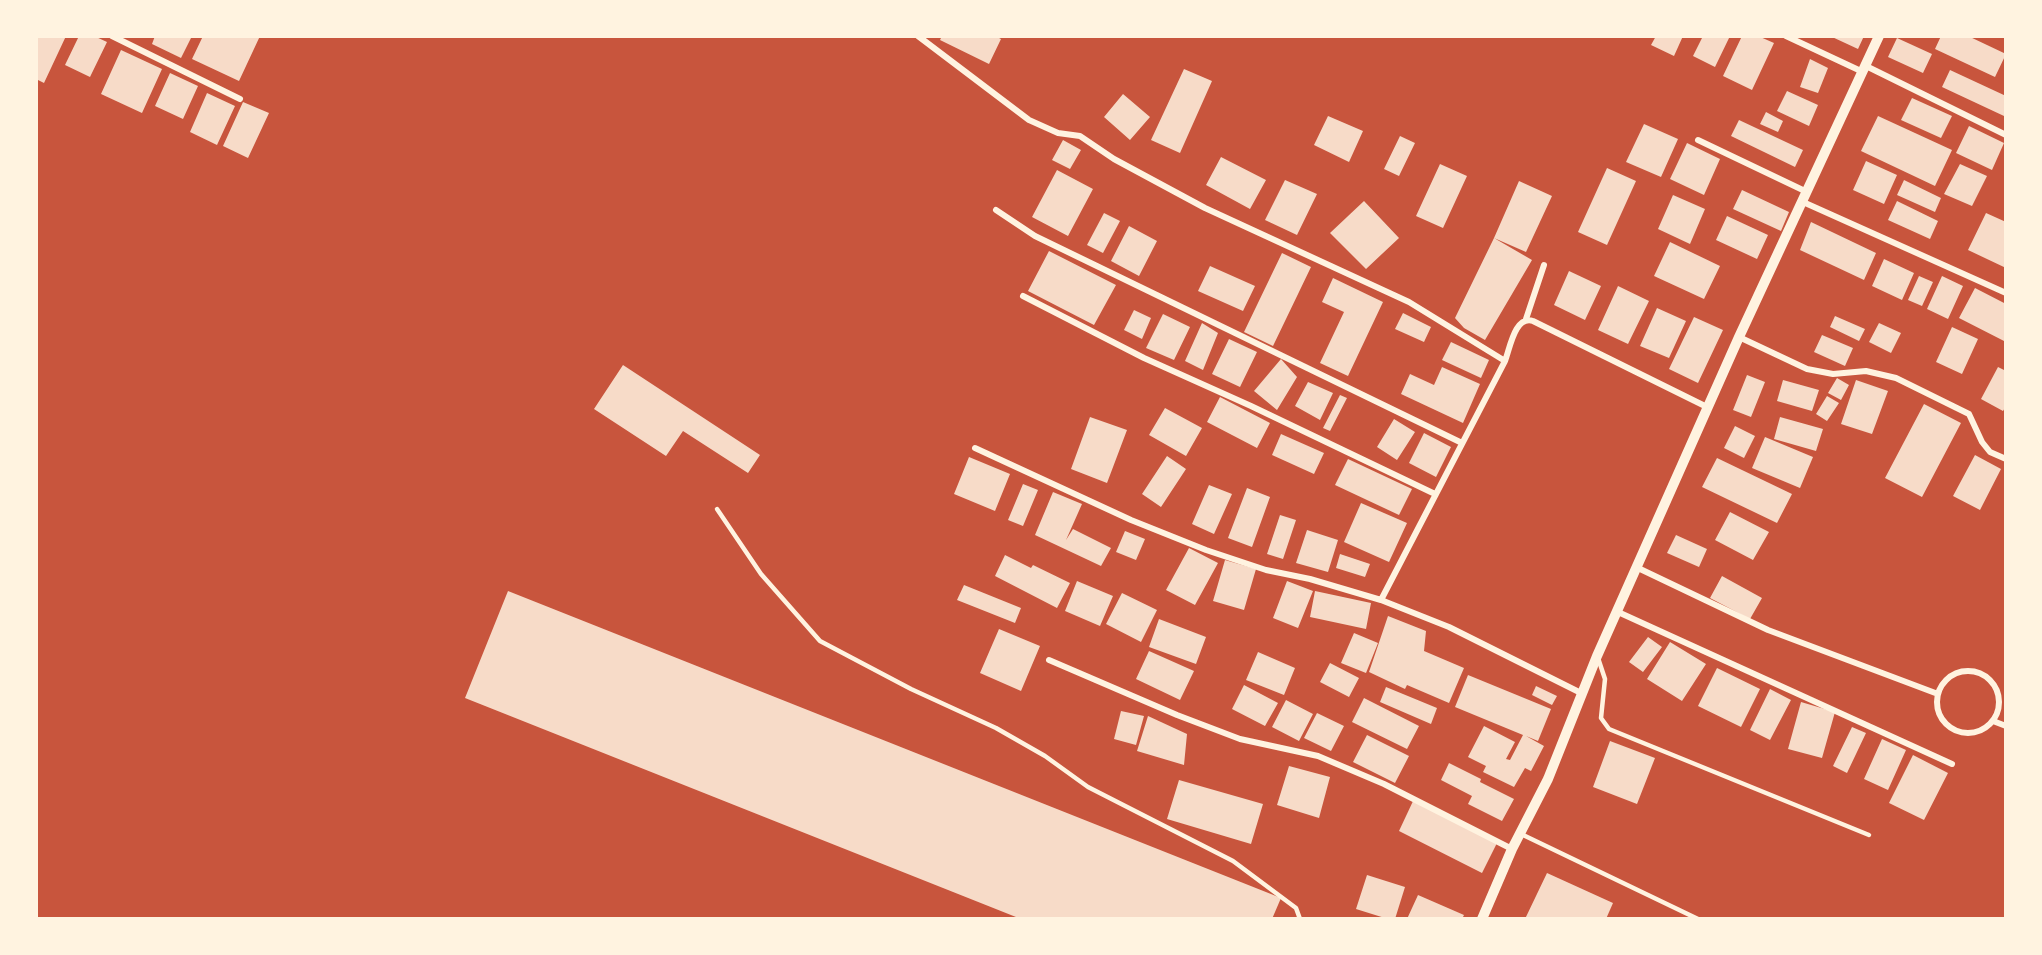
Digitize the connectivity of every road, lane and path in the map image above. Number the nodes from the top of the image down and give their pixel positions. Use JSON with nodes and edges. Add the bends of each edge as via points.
{"nodes":[{"id":1,"x":112,"y":36,"type":"edge"},
{"id":2,"x":918,"y":36,"type":"edge"},
{"id":3,"x":1786,"y":36,"type":"edge"},
{"id":4,"x":1879,"y":36,"type":"edge"},
{"id":5,"x":1864,"y":69,"type":"junction"},
{"id":6,"x":240,"y":99,"type":"dead end"},
{"id":7,"x":2006,"y":135,"type":"edge"},
{"id":8,"x":1698,"y":140,"type":"dead end"},
{"id":9,"x":1805,"y":197,"type":"junction"},
{"id":10,"x":996,"y":210,"type":"dead end"},
{"id":11,"x":1544,"y":265,"type":"dead end"},
{"id":12,"x":2006,"y":293,"type":"edge"},
{"id":13,"x":1023,"y":296,"type":"dead end"},
{"id":14,"x":1526,"y":319,"type":"junction"},
{"id":15,"x":1739,"y":337,"type":"junction"},
{"id":16,"x":1505,"y":361,"type":"junction"},
{"id":17,"x":1709,"y":408,"type":"junction"},
{"id":18,"x":1462,"y":443,"type":"junction"},
{"id":19,"x":975,"y":448,"type":"dead end"},
{"id":20,"x":2006,"y":459,"type":"edge"},
{"id":21,"x":1435,"y":494,"type":"junction"},
{"id":22,"x":717,"y":509,"type":"dead end"},
{"id":23,"x":1638,"y":568,"type":"junction"},
{"id":24,"x":1381,"y":600,"type":"junction"},
{"id":25,"x":1618,"y":612,"type":"junction"},
{"id":26,"x":1597,"y":656,"type":"junction"},
{"id":27,"x":1050,"y":660,"type":"dead end"},
{"id":28,"x":1583,"y":694,"type":"junction"},
{"id":29,"x":1938,"y":694,"type":"junction"},
{"id":30,"x":1993,"y":720,"type":"junction"},
{"id":31,"x":2006,"y":726,"type":"edge"},
{"id":32,"x":1952,"y":764,"type":"dead end"},
{"id":33,"x":1521,"y":834,"type":"junction"},
{"id":34,"x":1869,"y":835,"type":"dead end"},
{"id":35,"x":1512,"y":849,"type":"junction"},
{"id":36,"x":1300,"y":919,"type":"edge"},
{"id":37,"x":1482,"y":919,"type":"edge"},
{"id":38,"x":1698,"y":919,"type":"edge"}],
"edges":[{"from":1,"to":6,"type":"street"},
{"from":2,"to":16,"type":"street","via":[[1029,120],[1058,133],[1080,135],[1113,159],[1205,208],[1409,302]]},
{"from":3,"to":5,"type":"street"},
{"from":4,"to":5,"type":"street"},
{"from":5,"to":7,"type":"street"},
{"from":5,"to":9,"type":"street"},
{"from":8,"to":9,"type":"street"},
{"from":9,"to":12,"type":"street"},
{"from":9,"to":15,"type":"street"},
{"from":10,"to":18,"type":"street","via":[[1035,236]]},
{"from":11,"to":14,"type":"street"},
{"from":13,"to":21,"type":"street","via":[[1144,358]]},
{"from":14,"to":16,"type":"street","via":[[1516,331]]},
{"from":14,"to":17,"type":"street"},
{"from":15,"to":17,"type":"street"},
{"from":15,"to":20,"type":"street","via":[[1807,369],[1833,374],[1866,371],[1896,378],[1969,414],[1990,452]]},
{"from":16,"to":18,"type":"street"},
{"from":17,"to":23,"type":"street"},
{"from":18,"to":21,"type":"street"},
{"from":19,"to":24,"type":"street","via":[[1206,550]]},
{"from":21,"to":24,"type":"street"},
{"from":22,"to":36,"type":"lane","via":[[761,574],[820,641],[996,728],[1088,787],[1233,861],[1296,908]]},
{"from":23,"to":25,"type":"street"},
{"from":23,"to":29,"type":"street","via":[[1768,630]]},
{"from":24,"to":28,"type":"street","via":[[1449,627]]},
{"from":25,"to":26,"type":"street"},
{"from":25,"to":32,"type":"street"},
{"from":26,"to":28,"type":"street"},
{"from":26,"to":34,"type":"lane","via":[[1605,679],[1601,718],[1609,729]]},
{"from":27,"to":35,"type":"street","via":[[1240,739],[1318,756],[1384,784]]},
{"from":28,"to":33,"type":"street"},
{"from":29,"to":30,"type":"street","via":[[1939,715],[1954,730],[1975,732]]},
{"from":29,"to":30,"type":"street","via":[[1950,676],[1971,671],[1982,674],[1996,689],[1999,700]]},
{"from":30,"to":31,"type":"street"},
{"from":33,"to":35,"type":"street"},
{"from":33,"to":38,"type":"lane"},
{"from":35,"to":37,"type":"street"}]}
